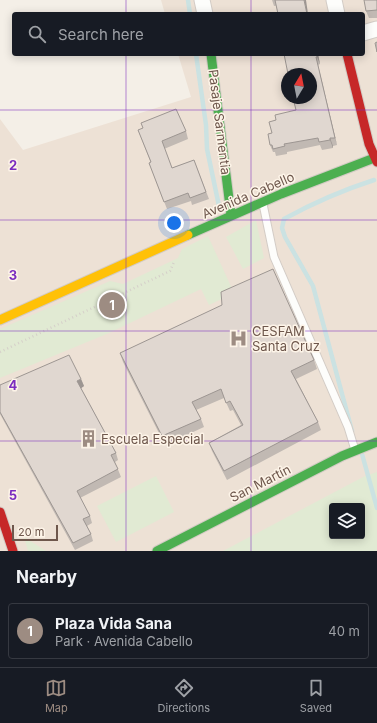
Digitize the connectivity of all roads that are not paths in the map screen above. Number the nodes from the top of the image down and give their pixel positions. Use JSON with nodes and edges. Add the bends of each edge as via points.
{"nodes":[{"id":1,"x":202,"y":0,"type":"edge"},
{"id":2,"x":334,"y":0,"type":"edge"},
{"id":3,"x":205,"y":12,"type":"edge"},
{"id":4,"x":337,"y":12,"type":"edge"},
{"id":5,"x":377,"y":29,"type":"edge"},
{"id":6,"x":365,"y":32,"type":"edge"},
{"id":7,"x":211,"y":56,"type":"edge"},
{"id":8,"x":347,"y":56,"type":"edge"},
{"id":9,"x":376,"y":159,"type":"edge"},
{"id":10,"x":262,"y":202,"type":"junction"},
{"id":11,"x":231,"y":215,"type":"junction"},
{"id":12,"x":0,"y":320,"type":"edge"},
{"id":13,"x":377,"y":442,"type":"edge"},
{"id":14,"x":355,"y":450,"type":"junction"},
{"id":15,"x":0,"y":512,"type":"edge"},
{"id":16,"x":13,"y":551,"type":"edge"},
{"id":17,"x":157,"y":551,"type":"edge"}],
"edges":[{"from":1,"to":3,"type":"street"},
{"from":2,"to":4,"type":"street"},
{"from":5,"to":6,"type":"street"},
{"from":7,"to":11,"type":"street","name":"Pasaje Sarmentia"},
{"from":8,"to":9,"type":"street","via":[[369,144]]},
{"from":9,"to":10,"type":"street","name":"Avenida Cabello"},
{"from":10,"to":11,"type":"street","name":"Avenida Cabello"},
{"from":10,"to":14,"type":"lane","via":[[274,257]]},
{"from":11,"to":12,"type":"street","name":"Avenida Cabello"},
{"from":13,"to":14,"type":"street","name":"San Martín"},
{"from":14,"to":17,"type":"street","name":"San Martín"},
{"from":15,"to":16,"type":"street"}]}
